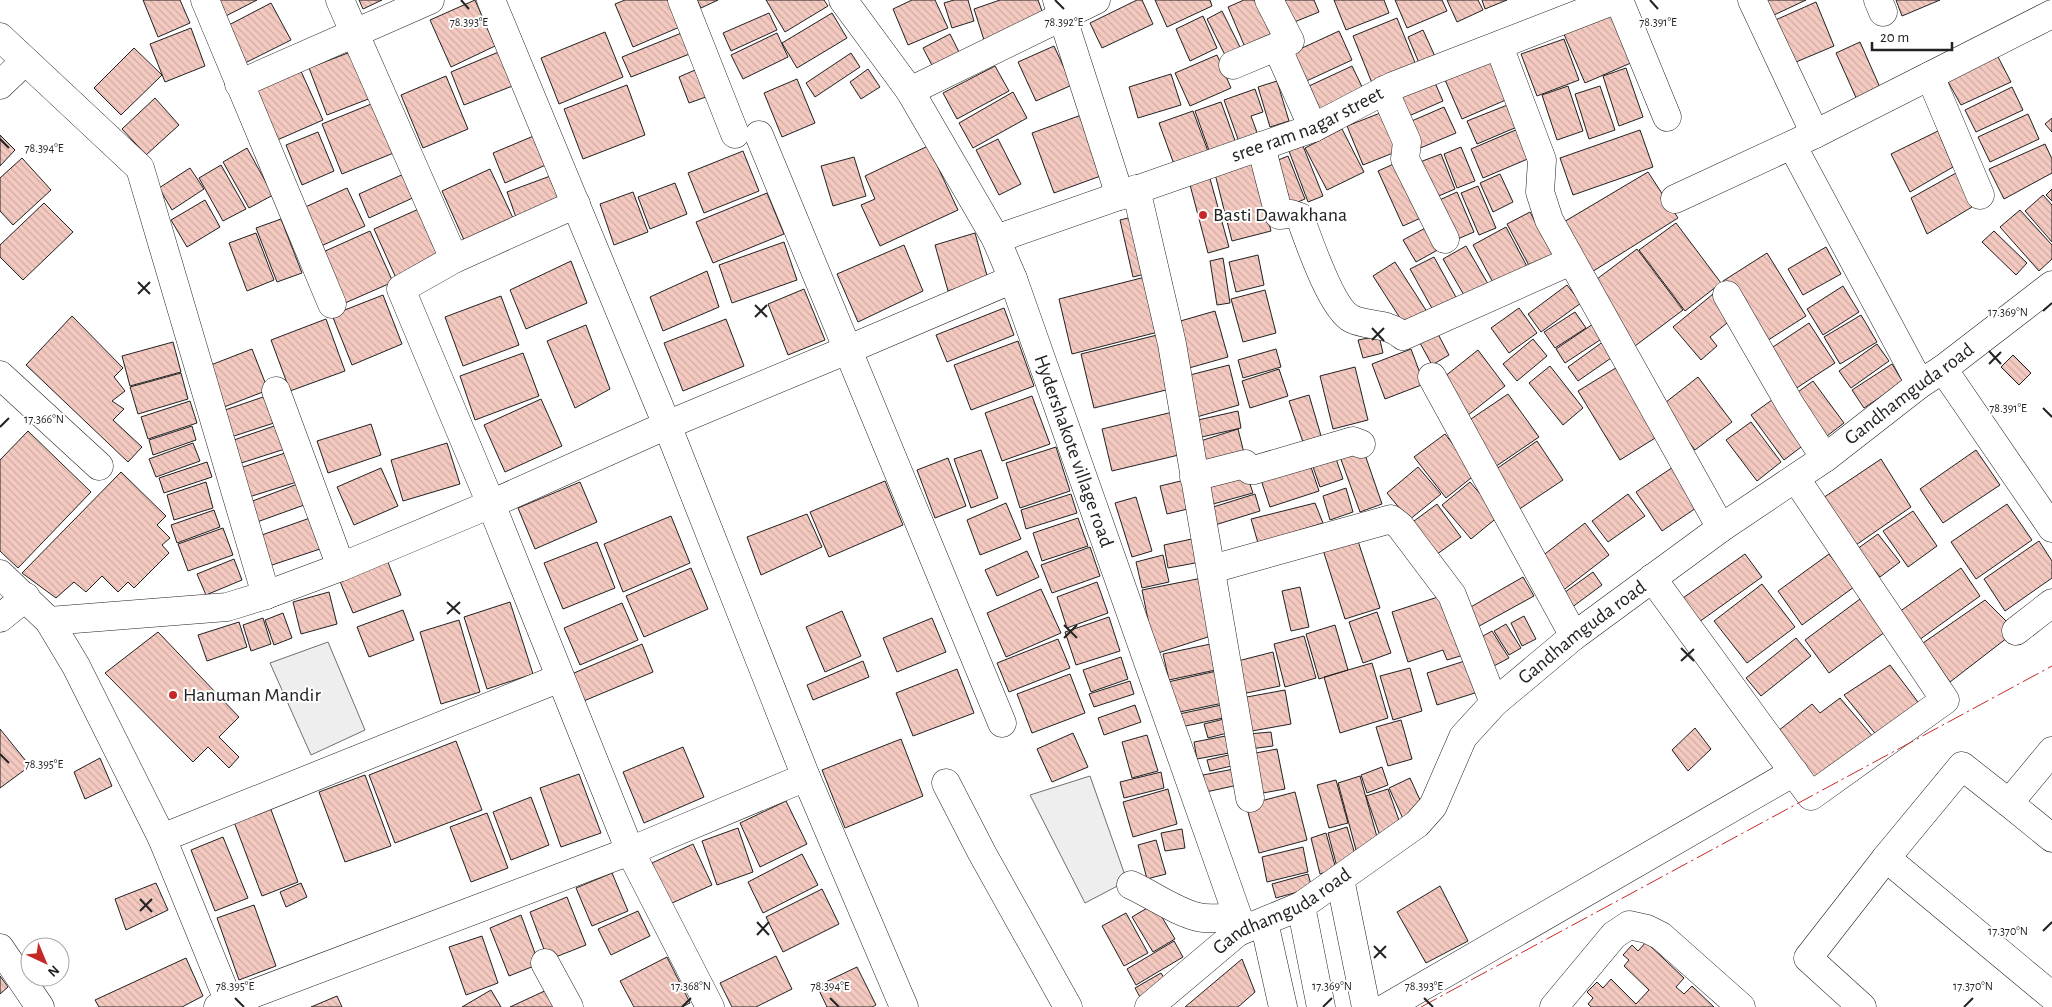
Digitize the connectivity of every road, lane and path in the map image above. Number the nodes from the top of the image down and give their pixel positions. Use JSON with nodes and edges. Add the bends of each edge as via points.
{"nodes":[{"id":1,"x":205,"y":0,"type":"edge"},
{"id":2,"x":340,"y":0,"type":"edge"},
{"id":3,"x":430,"y":0,"type":"edge"},
{"id":4,"x":491,"y":0,"type":"edge"},
{"id":5,"x":682,"y":0,"type":"edge"},
{"id":6,"x":844,"y":0,"type":"edge"},
{"id":7,"x":1096,"y":0,"type":"edge"},
{"id":8,"x":1269,"y":0,"type":"edge"},
{"id":9,"x":1615,"y":0,"type":"edge"},
{"id":10,"x":1752,"y":0,"type":"edge"},
{"id":11,"x":1060,"y":8,"type":"edge"},
{"id":12,"x":2052,"y":14,"type":"edge"},
{"id":13,"x":355,"y":34,"type":"junction"},
{"id":14,"x":0,"y":37,"type":"edge"},
{"id":15,"x":1499,"y":46,"type":"junction"},
{"id":16,"x":1277,"y":47,"type":"junction"},
{"id":17,"x":25,"y":61,"type":"junction"},
{"id":18,"x":1233,"y":65,"type":"dead end"},
{"id":19,"x":1930,"y":76,"type":"junction"},
{"id":20,"x":0,"y":84,"type":"edge"},
{"id":21,"x":239,"y":84,"type":"junction"},
{"id":22,"x":1384,"y":90,"type":"junction"},
{"id":23,"x":910,"y":91,"type":"junction"},
{"id":24,"x":1666,"y":116,"type":"dead end"},
{"id":25,"x":1313,"y":128,"type":"junction"},
{"id":26,"x":1803,"y":140,"type":"junction"},
{"id":27,"x":1261,"y":146,"type":"junction"},
{"id":28,"x":1128,"y":192,"type":"junction"},
{"id":29,"x":1980,"y":195,"type":"dead end"},
{"id":30,"x":1675,"y":199,"type":"dead end"},
{"id":31,"x":576,"y":204,"type":"junction"},
{"id":32,"x":996,"y":239,"type":"junction"},
{"id":33,"x":1445,"y":239,"type":"dead end"},
{"id":34,"x":454,"y":259,"type":"junction"},
{"id":35,"x":1571,"y":261,"type":"junction"},
{"id":36,"x":1013,"y":279,"type":"junction"},
{"id":37,"x":2052,"y":285,"type":"edge"},
{"id":38,"x":1727,"y":295,"type":"dead end"},
{"id":39,"x":332,"y":304,"type":"dead end"},
{"id":40,"x":847,"y":350,"type":"junction"},
{"id":41,"x":1943,"y":369,"type":"junction"},
{"id":42,"x":0,"y":375,"type":"edge"},
{"id":43,"x":1432,"y":378,"type":"dead end"},
{"id":44,"x":1920,"y":384,"type":"junction"},
{"id":45,"x":276,"y":391,"type":"dead end"},
{"id":46,"x":667,"y":425,"type":"junction"},
{"id":47,"x":1360,"y":444,"type":"dead end"},
{"id":48,"x":1824,"y":458,"type":"junction"},
{"id":49,"x":99,"y":466,"type":"dead end"},
{"id":50,"x":1194,"y":478,"type":"junction"},
{"id":51,"x":1796,"y":479,"type":"junction"},
{"id":52,"x":491,"y":504,"type":"junction"},
{"id":53,"x":1721,"y":528,"type":"junction"},
{"id":54,"x":2052,"y":528,"type":"edge"},
{"id":55,"x":341,"y":567,"type":"junction"},
{"id":56,"x":1212,"y":569,"type":"junction"},
{"id":57,"x":0,"y":574,"type":"edge"},
{"id":58,"x":1652,"y":578,"type":"junction"},
{"id":59,"x":266,"y":595,"type":"junction"},
{"id":60,"x":26,"y":597,"type":"junction"},
{"id":61,"x":2052,"y":603,"type":"edge"},
{"id":62,"x":0,"y":618,"type":"edge"},
{"id":63,"x":49,"y":621,"type":"junction"},
{"id":64,"x":2016,"y":631,"type":"dead end"},
{"id":65,"x":1574,"y":636,"type":"junction"},
{"id":66,"x":560,"y":678,"type":"junction"},
{"id":67,"x":1494,"y":703,"type":"junction"},
{"id":68,"x":1002,"y":723,"type":"dead end"},
{"id":69,"x":2052,"y":751,"type":"edge"},
{"id":70,"x":1794,"y":772,"type":"junction"},
{"id":71,"x":806,"y":777,"type":"junction"},
{"id":72,"x":946,"y":783,"type":"dead end"},
{"id":73,"x":1250,"y":798,"type":"dead end"},
{"id":74,"x":2009,"y":803,"type":"junction"},
{"id":75,"x":162,"y":838,"type":"junction"},
{"id":76,"x":2052,"y":838,"type":"edge"},
{"id":77,"x":630,"y":851,"type":"junction"},
{"id":78,"x":1886,"y":858,"type":"junction"},
{"id":79,"x":1340,"y":879,"type":"junction"},
{"id":80,"x":1131,"y":885,"type":"dead end"},
{"id":81,"x":1301,"y":906,"type":"junction"},
{"id":82,"x":1264,"y":922,"type":"junction"},
{"id":83,"x":1238,"y":924,"type":"junction"},
{"id":84,"x":0,"y":948,"type":"edge"},
{"id":85,"x":546,"y":963,"type":"dead end"},
{"id":86,"x":2052,"y":996,"type":"edge"},
{"id":87,"x":226,"y":1005,"type":"edge"},
{"id":88,"x":40,"y":1007,"type":"edge"},
{"id":89,"x":569,"y":1007,"type":"edge"},
{"id":90,"x":710,"y":1007,"type":"edge"},
{"id":91,"x":904,"y":1007,"type":"edge"},
{"id":92,"x":1068,"y":1007,"type":"edge"},
{"id":93,"x":1150,"y":1007,"type":"edge"},
{"id":94,"x":1283,"y":1007,"type":"edge"},
{"id":95,"x":1321,"y":1007,"type":"edge"},
{"id":96,"x":1366,"y":1007,"type":"edge"},
{"id":97,"x":1386,"y":1007,"type":"edge"},
{"id":98,"x":1554,"y":1007,"type":"edge"},
{"id":99,"x":1741,"y":1007,"type":"edge"},
{"id":100,"x":1862,"y":1007,"type":"edge"}],
"edges":[{"from":1,"to":21,"type":"street"},
{"from":2,"to":13,"type":"street"},
{"from":3,"to":13,"type":"street"},
{"from":4,"to":31,"type":"street"},
{"from":5,"to":40,"type":"street"},
{"from":6,"to":23,"type":"street","name":"Hydershakote village road"},
{"from":7,"to":11,"type":"street"},
{"from":8,"to":16,"type":"street","via":[[1290,41]]},
{"from":9,"to":15,"type":"street","name":"sree ram nagar street"},
{"from":9,"to":24,"type":"street"},
{"from":10,"to":26,"type":"street"},
{"from":11,"to":23,"type":"street"},
{"from":11,"to":28,"type":"street"},
{"from":12,"to":19,"type":"street"},
{"from":13,"to":21,"type":"street"},
{"from":13,"to":34,"type":"street"},
{"from":14,"to":17,"type":"street"},
{"from":15,"to":22,"type":"street","name":"sree ram nagar street"},
{"from":15,"to":35,"type":"street","via":[[1542,160],[1540,192],[1549,220]]},
{"from":16,"to":18,"type":"street"},
{"from":16,"to":25,"type":"street"},
{"from":17,"to":20,"type":"street"},
{"from":17,"to":59,"type":"street","via":[[140,168]]},
{"from":19,"to":26,"type":"street"},
{"from":19,"to":29,"type":"street"},
{"from":21,"to":39,"type":"street"},
{"from":22,"to":25,"type":"street","name":"sree ram nagar street"},
{"from":22,"to":33,"type":"street","via":[[1407,142],[1405,159]]},
{"from":23,"to":32,"type":"street","name":"Hydershakote village road"},
{"from":25,"to":27,"type":"street","name":"sree ram nagar street"},
{"from":26,"to":30,"type":"street"},
{"from":26,"to":44,"type":"street"},
{"from":27,"to":28,"type":"street","name":"sree ram nagar street"},
{"from":27,"to":35,"type":"street","via":[[1279,215],[1300,217],[1339,307],[1350,318],[1394,329],[1402,336]]},
{"from":28,"to":32,"type":"street","name":"sree ram nagar street"},
{"from":28,"to":50,"type":"street","via":[[1172,344]]},
{"from":31,"to":34,"type":"street"},
{"from":31,"to":46,"type":"street"},
{"from":32,"to":36,"type":"street","name":"Hydershakote village road"},
{"from":34,"to":52,"type":"street","via":[[401,289]]},
{"from":35,"to":53,"type":"street"},
{"from":36,"to":40,"type":"street"},
{"from":36,"to":83,"type":"street","name":"Hydershakote village road"},
{"from":37,"to":41,"type":"street","name":"Gandhamguda road"},
{"from":38,"to":48,"type":"street"},
{"from":40,"to":46,"type":"street"},
{"from":40,"to":68,"type":"street"},
{"from":41,"to":44,"type":"street","name":"Gandhamguda road"},
{"from":41,"to":54,"type":"street"},
{"from":42,"to":49,"type":"street"},
{"from":43,"to":65,"type":"street"},
{"from":44,"to":48,"type":"street","name":"Gandhamguda road"},
{"from":45,"to":55,"type":"street"},
{"from":46,"to":52,"type":"street"},
{"from":46,"to":71,"type":"street"},
{"from":47,"to":50,"type":"street","via":[[1354,441],[1254,470],[1245,464]]},
{"from":48,"to":51,"type":"street","name":"Gandhamguda road"},
{"from":50,"to":56,"type":"street"},
{"from":51,"to":53,"type":"street","name":"Gandhamguda road"},
{"from":51,"to":70,"type":"street","via":[[1945,700],[1811,796]]},
{"from":52,"to":55,"type":"street"},
{"from":52,"to":66,"type":"street"},
{"from":53,"to":58,"type":"street","name":"Gandhamguda road"},
{"from":55,"to":59,"type":"street"},
{"from":56,"to":67,"type":"street","via":[[1391,519],[1400,526],[1452,595]]},
{"from":56,"to":73,"type":"street"},
{"from":57,"to":60,"type":"street"},
{"from":58,"to":65,"type":"street","name":"Gandhamguda road"},
{"from":58,"to":70,"type":"street"},
{"from":59,"to":63,"type":"street","via":[[227,607]]},
{"from":60,"to":62,"type":"street"},
{"from":60,"to":63,"type":"street"},
{"from":61,"to":64,"type":"street"},
{"from":63,"to":75,"type":"street","via":[[76,666]]},
{"from":65,"to":67,"type":"street","name":"Gandhamguda road"},
{"from":66,"to":75,"type":"street"},
{"from":66,"to":77,"type":"street"},
{"from":67,"to":79,"type":"street","name":"Gandhamguda road","via":[[1463,737],[1434,806],[1416,824]]},
{"from":69,"to":74,"type":"street"},
{"from":70,"to":97,"type":"street"},
{"from":71,"to":77,"type":"street"},
{"from":71,"to":91,"type":"street"},
{"from":72,"to":92,"type":"street"},
{"from":74,"to":76,"type":"street"},
{"from":74,"to":78,"type":"street","via":[[1962,766]]},
{"from":75,"to":87,"type":"street"},
{"from":77,"to":87,"type":"street"},
{"from":77,"to":90,"type":"street"},
{"from":78,"to":86,"type":"street"},
{"from":78,"to":100,"type":"street","via":[[1808,958]]},
{"from":79,"to":81,"type":"street","name":"Gandhamguda road"},
{"from":79,"to":96,"type":"street"},
{"from":80,"to":83,"type":"street","via":[[1177,910],[1200,918]]},
{"from":81,"to":82,"type":"street","name":"Gandhamguda road"},
{"from":81,"to":95,"type":"street"},
{"from":82,"to":83,"type":"street","name":"Gandhamguda road"},
{"from":82,"to":94,"type":"street"},
{"from":83,"to":93,"type":"street","name":"Gandhamguda road"},
{"from":84,"to":88,"type":"street"},
{"from":85,"to":89,"type":"street"},
{"from":98,"to":99,"type":"street","via":[[1614,935],[1629,925],[1661,936]]}]}
